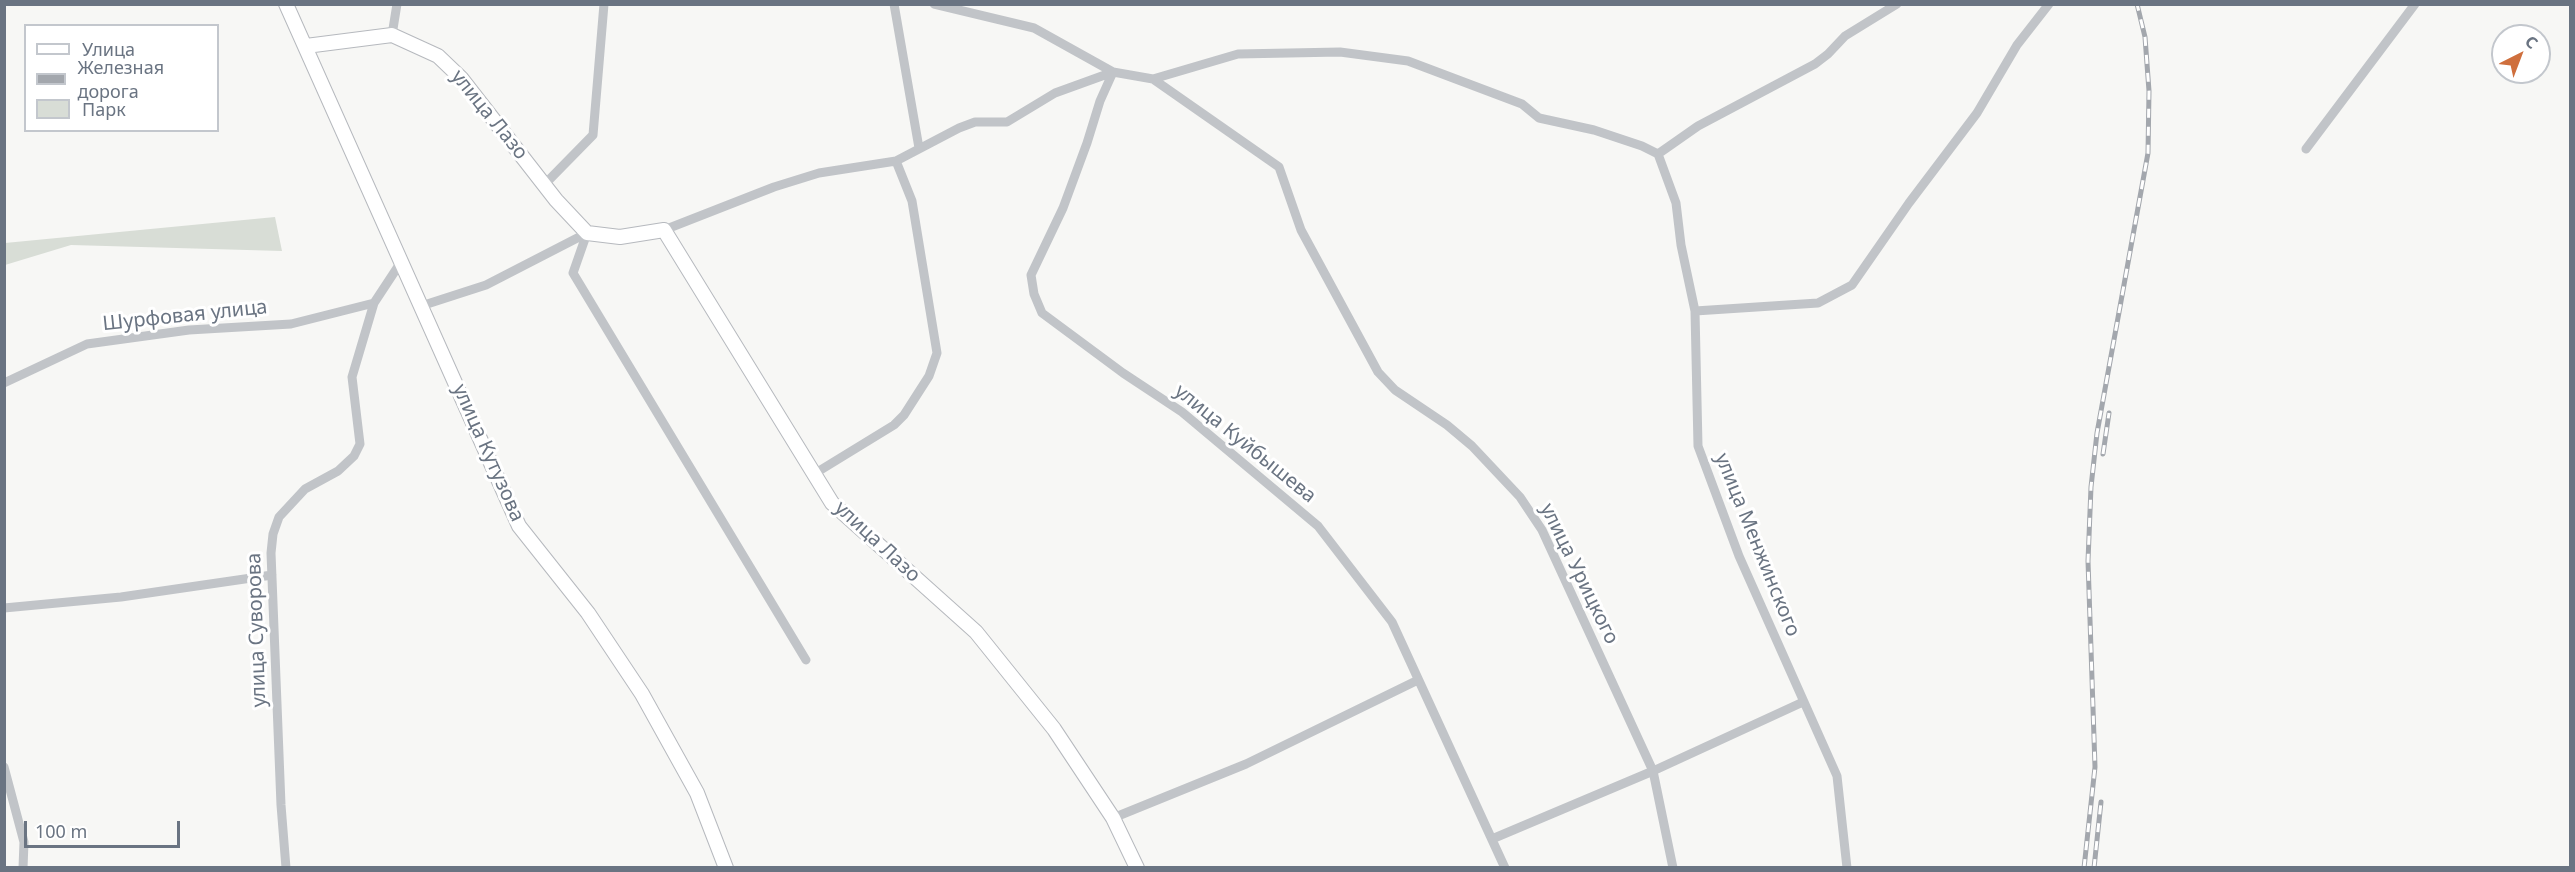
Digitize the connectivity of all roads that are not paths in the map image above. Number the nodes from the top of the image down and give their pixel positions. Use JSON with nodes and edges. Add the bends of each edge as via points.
{"nodes":[{"id":1,"x":286,"y":4,"type":"edge"},
{"id":2,"x":397,"y":4,"type":"edge"},
{"id":3,"x":604,"y":4,"type":"edge"},
{"id":4,"x":894,"y":4,"type":"edge"},
{"id":5,"x":934,"y":4,"type":"edge"},
{"id":6,"x":1897,"y":4,"type":"edge"},
{"id":7,"x":2049,"y":4,"type":"edge"},
{"id":8,"x":2415,"y":4,"type":"edge"},
{"id":9,"x":392,"y":35,"type":"junction"},
{"id":10,"x":306,"y":46,"type":"junction"},
{"id":11,"x":1113,"y":72,"type":"junction"},
{"id":12,"x":1152,"y":78,"type":"junction"},
{"id":13,"x":919,"y":148,"type":"junction"},
{"id":14,"x":2306,"y":149,"type":"dead end"},
{"id":15,"x":1658,"y":154,"type":"junction"},
{"id":16,"x":896,"y":161,"type":"junction"},
{"id":17,"x":544,"y":185,"type":"junction"},
{"id":18,"x":664,"y":230,"type":"junction"},
{"id":19,"x":587,"y":233,"type":"junction"},
{"id":20,"x":401,"y":262,"type":"junction"},
{"id":21,"x":375,"y":303,"type":"junction"},
{"id":22,"x":422,"y":306,"type":"junction"},
{"id":23,"x":1695,"y":311,"type":"junction"},
{"id":24,"x":4,"y":383,"type":"edge"},
{"id":25,"x":814,"y":474,"type":"junction"},
{"id":26,"x":272,"y":575,"type":"junction"},
{"id":27,"x":4,"y":608,"type":"edge"},
{"id":28,"x":806,"y":660,"type":"dead end"},
{"id":29,"x":1418,"y":680,"type":"junction"},
{"id":30,"x":1803,"y":702,"type":"junction"},
{"id":31,"x":4,"y":767,"type":"edge"},
{"id":32,"x":1653,"y":771,"type":"junction"},
{"id":33,"x":1113,"y":818,"type":"junction"},
{"id":34,"x":1492,"y":839,"type":"junction"},
{"id":35,"x":23,"y":867,"type":"edge"},
{"id":36,"x":286,"y":867,"type":"edge"},
{"id":37,"x":726,"y":867,"type":"edge"},
{"id":38,"x":1137,"y":867,"type":"edge"},
{"id":39,"x":1505,"y":867,"type":"edge"},
{"id":40,"x":1673,"y":867,"type":"edge"},
{"id":41,"x":1846,"y":867,"type":"edge"}],
"edges":[{"from":1,"to":10,"type":"street"},
{"from":2,"to":9,"type":"street"},
{"from":3,"to":17,"type":"street","via":[[593,135]]},
{"from":4,"to":13,"type":"street"},
{"from":5,"to":11,"type":"street","via":[[1034,28]]},
{"from":6,"to":15,"type":"street","via":[[1845,36],[1815,64],[1698,126]]},
{"from":7,"to":23,"type":"street","via":[[2017,45],[1977,113],[1852,285],[1818,303]]},
{"from":8,"to":14,"type":"street"},
{"from":9,"to":10,"type":"street"},
{"from":9,"to":17,"type":"street","name":"улица Лазо","via":[[438,56],[461,78]]},
{"from":10,"to":20,"type":"street","name":"улица Кутузова"},
{"from":11,"to":12,"type":"street"},
{"from":11,"to":13,"type":"street","via":[[1055,93],[1007,122],[975,122]]},
{"from":11,"to":29,"type":"street","name":"улица Куйбышева","via":[[1063,208],[1031,275],[1042,313],[1182,412],[1317,526],[1392,622]]},
{"from":12,"to":15,"type":"street","via":[[1238,54],[1340,52],[1408,61],[1522,104],[1539,118],[1594,130]]},
{"from":12,"to":32,"type":"street","name":"улица Урицкого","via":[[1280,167],[1301,231],[1377,372],[1395,390],[1447,424],[1520,497],[1542,530]]},
{"from":13,"to":16,"type":"street"},
{"from":15,"to":23,"type":"street","name":"улица Менжинского","via":[[1676,203]]},
{"from":16,"to":18,"type":"street","via":[[819,173]]},
{"from":16,"to":25,"type":"street","via":[[912,201],[936,353],[929,376],[899,420]]},
{"from":17,"to":19,"type":"street","name":"улица Лазо"},
{"from":18,"to":19,"type":"street","via":[[620,237]]},
{"from":18,"to":25,"type":"street","name":"улица Лазо"},
{"from":19,"to":22,"type":"street","via":[[486,285]]},
{"from":19,"to":28,"type":"street","via":[[573,273]]},
{"from":20,"to":21,"type":"street","name":"улица Суворова"},
{"from":20,"to":22,"type":"street","name":"улица Кутузова"},
{"from":21,"to":24,"type":"street","name":"Шурфовая улица","via":[[291,324],[189,330],[87,344]]},
{"from":21,"to":26,"type":"street","name":"улица Суворова","via":[[352,378],[360,444],[338,471],[305,489],[279,516],[273,534]]},
{"from":22,"to":37,"type":"street","name":"улица Кутузова","via":[[519,526],[588,613],[642,694],[697,793]]},
{"from":23,"to":30,"type":"street","name":"улица Менжинского","via":[[1698,446],[1739,556]]},
{"from":25,"to":33,"type":"street","name":"улица Лазо","via":[[832,503],[976,632],[1054,729]]},
{"from":26,"to":27,"type":"street","via":[[121,597]]},
{"from":26,"to":36,"type":"street","name":"улица Суворова"},
{"from":29,"to":33,"type":"street","via":[[1246,764]]},
{"from":29,"to":34,"type":"street","name":"улица Куйбышева"},
{"from":30,"to":32,"type":"street"},
{"from":30,"to":41,"type":"street","name":"улица Менжинского","via":[[1837,776]]},
{"from":31,"to":35,"type":"street","via":[[24,842]]},
{"from":32,"to":34,"type":"street"},
{"from":32,"to":40,"type":"street","name":"улица Урицкого"},
{"from":33,"to":38,"type":"street","name":"улица Лазо"},
{"from":34,"to":39,"type":"street","name":"улица Куйбышева"}]}
